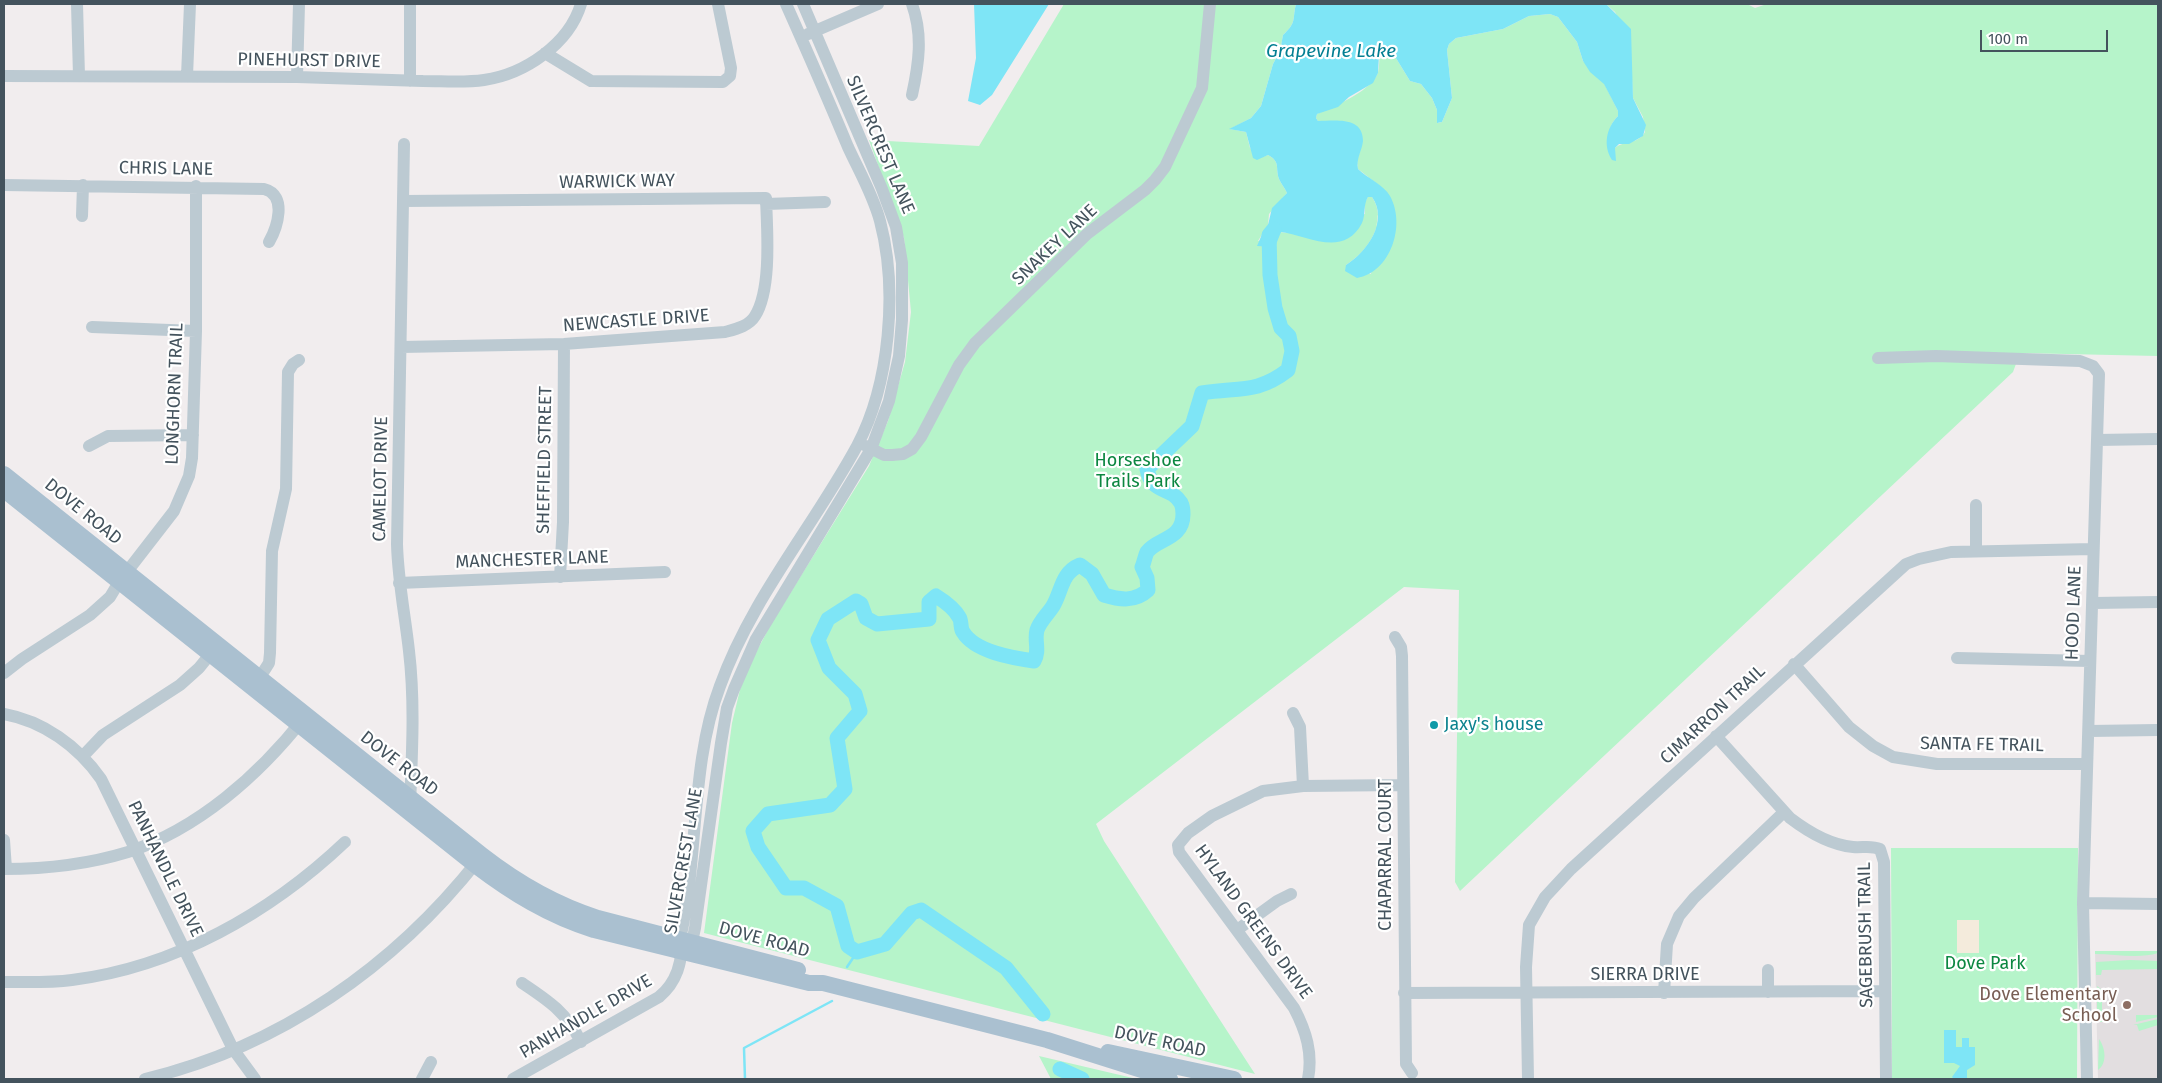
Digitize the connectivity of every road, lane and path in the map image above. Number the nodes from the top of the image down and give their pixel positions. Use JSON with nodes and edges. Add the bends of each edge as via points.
{"nodes":[{"id":1,"x":77,"y":4,"type":"edge"},
{"id":2,"x":190,"y":4,"type":"edge"},
{"id":3,"x":299,"y":4,"type":"edge"},
{"id":4,"x":410,"y":4,"type":"edge"},
{"id":5,"x":581,"y":4,"type":"edge"},
{"id":6,"x":718,"y":4,"type":"edge"},
{"id":7,"x":786,"y":4,"type":"edge"},
{"id":8,"x":803,"y":4,"type":"edge"},
{"id":9,"x":878,"y":4,"type":"edge"},
{"id":10,"x":912,"y":4,"type":"edge"},
{"id":11,"x":1210,"y":4,"type":"edge"},
{"id":12,"x":814,"y":31,"type":"junction"},
{"id":13,"x":801,"y":37,"type":"junction"},
{"id":14,"x":545,"y":53,"type":"junction"},
{"id":15,"x":4,"y":76,"type":"edge"},
{"id":16,"x":79,"y":76,"type":"junction"},
{"id":17,"x":187,"y":76,"type":"junction"},
{"id":18,"x":298,"y":76,"type":"junction"},
{"id":19,"x":410,"y":81,"type":"junction"},
{"id":20,"x":912,"y":95,"type":"dead end"},
{"id":21,"x":404,"y":144,"type":"dead end"},
{"id":22,"x":4,"y":184,"type":"edge"},
{"id":23,"x":83,"y":185,"type":"junction"},
{"id":24,"x":196,"y":186,"type":"junction"},
{"id":25,"x":404,"y":201,"type":"junction"},
{"id":26,"x":825,"y":202,"type":"dead end"},
{"id":27,"x":766,"y":204,"type":"junction"},
{"id":28,"x":82,"y":216,"type":"dead end"},
{"id":29,"x":269,"y":242,"type":"dead end"},
{"id":30,"x":92,"y":327,"type":"dead end"},
{"id":31,"x":196,"y":331,"type":"junction"},
{"id":32,"x":564,"y":344,"type":"junction"},
{"id":33,"x":401,"y":347,"type":"junction"},
{"id":34,"x":1878,"y":358,"type":"dead end"},
{"id":35,"x":299,"y":360,"type":"dead end"},
{"id":36,"x":192,"y":436,"type":"junction"},
{"id":37,"x":2158,"y":439,"type":"edge"},
{"id":38,"x":2097,"y":440,"type":"junction"},
{"id":39,"x":858,"y":442,"type":"junction"},
{"id":40,"x":89,"y":446,"type":"dead end"},
{"id":41,"x":871,"y":449,"type":"junction"},
{"id":42,"x":4,"y":474,"type":"edge"},
{"id":43,"x":4,"y":490,"type":"edge"},
{"id":44,"x":31,"y":504,"type":"junction"},
{"id":45,"x":1976,"y":505,"type":"dead end"},
{"id":46,"x":2093,"y":549,"type":"junction"},
{"id":47,"x":1976,"y":552,"type":"junction"},
{"id":48,"x":665,"y":572,"type":"dead end"},
{"id":49,"x":560,"y":577,"type":"junction"},
{"id":50,"x":123,"y":578,"type":"junction"},
{"id":51,"x":399,"y":583,"type":"junction"},
{"id":52,"x":2158,"y":602,"type":"edge"},
{"id":53,"x":2094,"y":603,"type":"junction"},
{"id":54,"x":1394,"y":637,"type":"dead end"},
{"id":55,"x":214,"y":650,"type":"junction"},
{"id":56,"x":1957,"y":658,"type":"dead end"},
{"id":57,"x":2090,"y":661,"type":"junction"},
{"id":58,"x":1794,"y":664,"type":"junction"},
{"id":59,"x":4,"y":673,"type":"edge"},
{"id":60,"x":256,"y":684,"type":"junction"},
{"id":61,"x":1293,"y":713,"type":"dead end"},
{"id":62,"x":4,"y":714,"type":"edge"},
{"id":63,"x":302,"y":720,"type":"junction"},
{"id":64,"x":2089,"y":730,"type":"junction"},
{"id":65,"x":2158,"y":730,"type":"edge"},
{"id":66,"x":1716,"y":736,"type":"junction"},
{"id":67,"x":82,"y":756,"type":"junction"},
{"id":68,"x":2087,"y":764,"type":"junction"},
{"id":69,"x":1403,"y":785,"type":"junction"},
{"id":70,"x":1303,"y":786,"type":"junction"},
{"id":71,"x":410,"y":806,"type":"junction"},
{"id":72,"x":1784,"y":812,"type":"junction"},
{"id":73,"x":4,"y":840,"type":"edge"},
{"id":74,"x":345,"y":842,"type":"dead end"},
{"id":75,"x":136,"y":849,"type":"junction"},
{"id":76,"x":478,"y":860,"type":"junction"},
{"id":77,"x":5,"y":870,"type":"edge"},
{"id":78,"x":1291,"y":894,"type":"dead end"},
{"id":79,"x":2083,"y":903,"type":"junction"},
{"id":80,"x":2158,"y":904,"type":"edge"},
{"id":81,"x":1237,"y":930,"type":"junction"},
{"id":82,"x":685,"y":944,"type":"junction"},
{"id":83,"x":184,"y":948,"type":"junction"},
{"id":84,"x":1768,"y":970,"type":"dead end"},
{"id":85,"x":4,"y":982,"type":"edge"},
{"id":86,"x":522,"y":983,"type":"dead end"},
{"id":87,"x":1885,"y":991,"type":"junction"},
{"id":88,"x":1768,"y":992,"type":"junction"},
{"id":89,"x":1404,"y":993,"type":"junction"},
{"id":90,"x":1664,"y":993,"type":"junction"},
{"id":91,"x":1526,"y":994,"type":"junction"},
{"id":92,"x":1047,"y":1040,"type":"junction"},
{"id":93,"x":581,"y":1042,"type":"junction"},
{"id":94,"x":232,"y":1049,"type":"junction"},
{"id":95,"x":431,"y":1062,"type":"dead end"},
{"id":96,"x":1412,"y":1073,"type":"dead end"},
{"id":97,"x":145,"y":1079,"type":"edge"},
{"id":98,"x":255,"y":1079,"type":"edge"},
{"id":99,"x":422,"y":1079,"type":"edge"},
{"id":100,"x":513,"y":1079,"type":"edge"},
{"id":101,"x":1170,"y":1079,"type":"edge"},
{"id":102,"x":1234,"y":1079,"type":"edge"},
{"id":103,"x":1308,"y":1079,"type":"edge"},
{"id":104,"x":1528,"y":1079,"type":"edge"},
{"id":105,"x":1886,"y":1079,"type":"edge"},
{"id":106,"x":2087,"y":1079,"type":"edge"}],
"edges":[{"from":1,"to":16,"type":"street"},
{"from":2,"to":17,"type":"street"},
{"from":3,"to":18,"type":"street"},
{"from":4,"to":19,"type":"street"},
{"from":5,"to":14,"type":"street","name":"PINEHURST DRIVE","via":[[572,27]]},
{"from":6,"to":14,"type":"street","via":[[731,68],[729,78],[723,82],[602,82],[585,79]]},
{"from":7,"to":13,"type":"street","name":"SILVERCREST LANE"},
{"from":8,"to":12,"type":"street","name":"SILVERCREST LANE"},
{"from":9,"to":12,"type":"street"},
{"from":10,"to":20,"type":"street","via":[[919,31]]},
{"from":11,"to":41,"type":"street","name":"SNAKEY LANE","via":[[1202,88],[1165,167],[1145,190],[1087,234],[975,343],[959,365],[912,449],[892,455]]},
{"from":12,"to":13,"type":"street"},
{"from":12,"to":41,"type":"street","name":"SILVERCREST LANE","via":[[882,189],[896,227],[902,263],[899,356],[889,402]]},
{"from":13,"to":39,"type":"street","name":"SILVERCREST LANE","via":[[871,197],[883,238],[889,305],[886,353],[873,405]]},
{"from":14,"to":19,"type":"street","name":"PINEHURST DRIVE","via":[[519,69],[483,80]]},
{"from":15,"to":16,"type":"street","name":"PINEHURST DRIVE"},
{"from":16,"to":17,"type":"street","name":"PINEHURST DRIVE"},
{"from":17,"to":18,"type":"street","name":"PINEHURST DRIVE"},
{"from":18,"to":19,"type":"street","name":"PINEHURST DRIVE"},
{"from":21,"to":25,"type":"street","name":"CAMELOT DRIVE"},
{"from":22,"to":23,"type":"street","name":"CHRIS LANE"},
{"from":23,"to":24,"type":"street","name":"CHRIS LANE"},
{"from":23,"to":28,"type":"street"},
{"from":24,"to":29,"type":"street","name":"CHRIS LANE","via":[[270,190],[278,200],[278,222]]},
{"from":24,"to":31,"type":"street","name":"LONGHORN TRAIL"},
{"from":25,"to":27,"type":"street","name":"WARWICK WAY","via":[[766,198]]},
{"from":25,"to":33,"type":"street","name":"CAMELOT DRIVE"},
{"from":26,"to":27,"type":"street","name":"WARWICK WAY"},
{"from":27,"to":32,"type":"street","name":"NEWCASTLE DRIVE","via":[[763,293],[755,317],[749,323],[711,334]]},
{"from":30,"to":31,"type":"street"},
{"from":31,"to":36,"type":"street","name":"LONGHORN TRAIL"},
{"from":32,"to":33,"type":"street","name":"NEWCASTLE DRIVE"},
{"from":32,"to":49,"type":"street","name":"SHEFFIELD STREET"},
{"from":33,"to":51,"type":"street","name":"CAMELOT DRIVE"},
{"from":34,"to":38,"type":"street","name":"HOOD LANE","via":[[1946,356],[2086,363],[2099,374]]},
{"from":35,"to":60,"type":"street","via":[[288,372],[286,489],[272,551],[270,658]]},
{"from":36,"to":40,"type":"street","via":[[108,436]]},
{"from":36,"to":50,"type":"street","name":"LONGHORN TRAIL","via":[[189,476],[179,503]]},
{"from":37,"to":38,"type":"street"},
{"from":38,"to":46,"type":"street","name":"HOOD LANE"},
{"from":39,"to":41,"type":"street","name":"SNAKEY LANE"},
{"from":39,"to":82,"type":"street","name":"SILVERCREST LANE","via":[[736,645],[720,686],[706,738]]},
{"from":41,"to":82,"type":"street","name":"SILVERCREST LANE","via":[[756,639],[734,689],[727,708]]},
{"from":42,"to":44,"type":"main road","name":"DOVE ROAD"},
{"from":43,"to":44,"type":"main road","name":"DOVE ROAD"},
{"from":44,"to":50,"type":"main road","name":"DOVE ROAD"},
{"from":45,"to":47,"type":"street"},
{"from":46,"to":47,"type":"street","name":"CIMARRON TRAIL"},
{"from":46,"to":53,"type":"street","name":"HOOD LANE"},
{"from":47,"to":58,"type":"street","name":"CIMARRON TRAIL","via":[[1951,552],[1906,564]]},
{"from":48,"to":49,"type":"street","name":"MANCHESTER LANE"},
{"from":49,"to":51,"type":"street","name":"MANCHESTER LANE"},
{"from":50,"to":55,"type":"main road","name":"DOVE ROAD"},
{"from":50,"to":59,"type":"street","name":"LONGHORN TRAIL","via":[[110,598],[90,615]]},
{"from":51,"to":71,"type":"street","name":"CAMELOT DRIVE","via":[[410,662],[413,737]]},
{"from":52,"to":53,"type":"street"},
{"from":53,"to":57,"type":"street","name":"HOOD LANE"},
{"from":54,"to":69,"type":"street","name":"CHAPARRAL COURT","via":[[1401,647],[1402,656]]},
{"from":55,"to":60,"type":"main road","name":"DOVE ROAD"},
{"from":55,"to":67,"type":"street","via":[[180,684],[103,735]]},
{"from":56,"to":57,"type":"street"},
{"from":57,"to":64,"type":"street","name":"HOOD LANE"},
{"from":58,"to":66,"type":"street","name":"CIMARRON TRAIL"},
{"from":58,"to":68,"type":"street","name":"SANTA FE TRAIL","via":[[1849,727],[1892,758],[1937,764]]},
{"from":60,"to":63,"type":"main road","name":"DOVE ROAD"},
{"from":61,"to":70,"type":"street","via":[[1300,727]]},
{"from":62,"to":67,"type":"street","name":"PANHANDLE DRIVE","via":[[52,732]]},
{"from":63,"to":71,"type":"main road","name":"DOVE ROAD"},
{"from":63,"to":75,"type":"street","via":[[256,771],[236,788],[194,819]]},
{"from":64,"to":65,"type":"street"},
{"from":64,"to":68,"type":"street","name":"HOOD LANE"},
{"from":66,"to":72,"type":"street","name":"SAGEBRUSH TRAIL"},
{"from":66,"to":91,"type":"street","name":"CIMARRON TRAIL","via":[[1571,869],[1545,897],[1529,925]]},
{"from":67,"to":75,"type":"street","name":"PANHANDLE DRIVE","via":[[101,779]]},
{"from":68,"to":79,"type":"street","name":"HOOD LANE"},
{"from":69,"to":70,"type":"street","name":"HYLAND GREENS DRIVE"},
{"from":69,"to":89,"type":"street","name":"CHAPARRAL COURT"},
{"from":70,"to":81,"type":"street","name":"HYLAND GREENS DRIVE","via":[[1263,791],[1244,798],[1212,816],[1180,841],[1179,852]]},
{"from":71,"to":76,"type":"main road","name":"DOVE ROAD"},
{"from":72,"to":87,"type":"street","name":"SAGEBRUSH TRAIL","via":[[1800,826],[1826,839],[1852,847],[1880,849],[1884,862]]},
{"from":72,"to":90,"type":"street","via":[[1679,916],[1667,944]]},
{"from":73,"to":77,"type":"street"},
{"from":74,"to":83,"type":"street","via":[[311,874],[284,893],[218,934]]},
{"from":75,"to":77,"type":"street","via":[[48,868]]},
{"from":75,"to":83,"type":"street","name":"PANHANDLE DRIVE"},
{"from":76,"to":82,"type":"main road","name":"DOVE ROAD","via":[[529,903],[557,917],[594,930]]},
{"from":76,"to":94,"type":"street","via":[[408,938],[369,971],[325,1003]]},
{"from":78,"to":81,"type":"street"},
{"from":79,"to":80,"type":"street"},
{"from":79,"to":106,"type":"street","name":"HOOD LANE"},
{"from":81,"to":103,"type":"street","name":"HYLAND GREENS DRIVE","via":[[1294,1008],[1303,1026],[1309,1049]]},
{"from":82,"to":92,"type":"main road","name":"DOVE ROAD","via":[[809,984],[824,983]]},
{"from":82,"to":93,"type":"street","name":"PANHANDLE DRIVE","via":[[676,974],[666,991]]},
{"from":83,"to":85,"type":"street","via":[[109,973],[72,980]]},
{"from":83,"to":94,"type":"street","name":"PANHANDLE DRIVE"},
{"from":84,"to":88,"type":"street"},
{"from":86,"to":93,"type":"street","via":[[560,1009]]},
{"from":87,"to":88,"type":"street","name":"SIERRA DRIVE"},
{"from":87,"to":105,"type":"street","name":"SAGEBRUSH TRAIL"},
{"from":88,"to":90,"type":"street","name":"SIERRA DRIVE"},
{"from":89,"to":91,"type":"street","name":"SIERRA DRIVE"},
{"from":89,"to":96,"type":"street","name":"CHAPARRAL COURT","via":[[1406,1064]]},
{"from":90,"to":91,"type":"street","name":"SIERRA DRIVE"},
{"from":91,"to":104,"type":"street","name":"CIMARRON TRAIL"},
{"from":92,"to":101,"type":"main road","name":"DOVE ROAD"},
{"from":92,"to":102,"type":"main road","name":"DOVE ROAD"},
{"from":93,"to":100,"type":"street","name":"PANHANDLE DRIVE"},
{"from":94,"to":97,"type":"street","via":[[194,1065]]},
{"from":94,"to":98,"type":"street","name":"PANHANDLE DRIVE"},
{"from":95,"to":99,"type":"street"}]}
